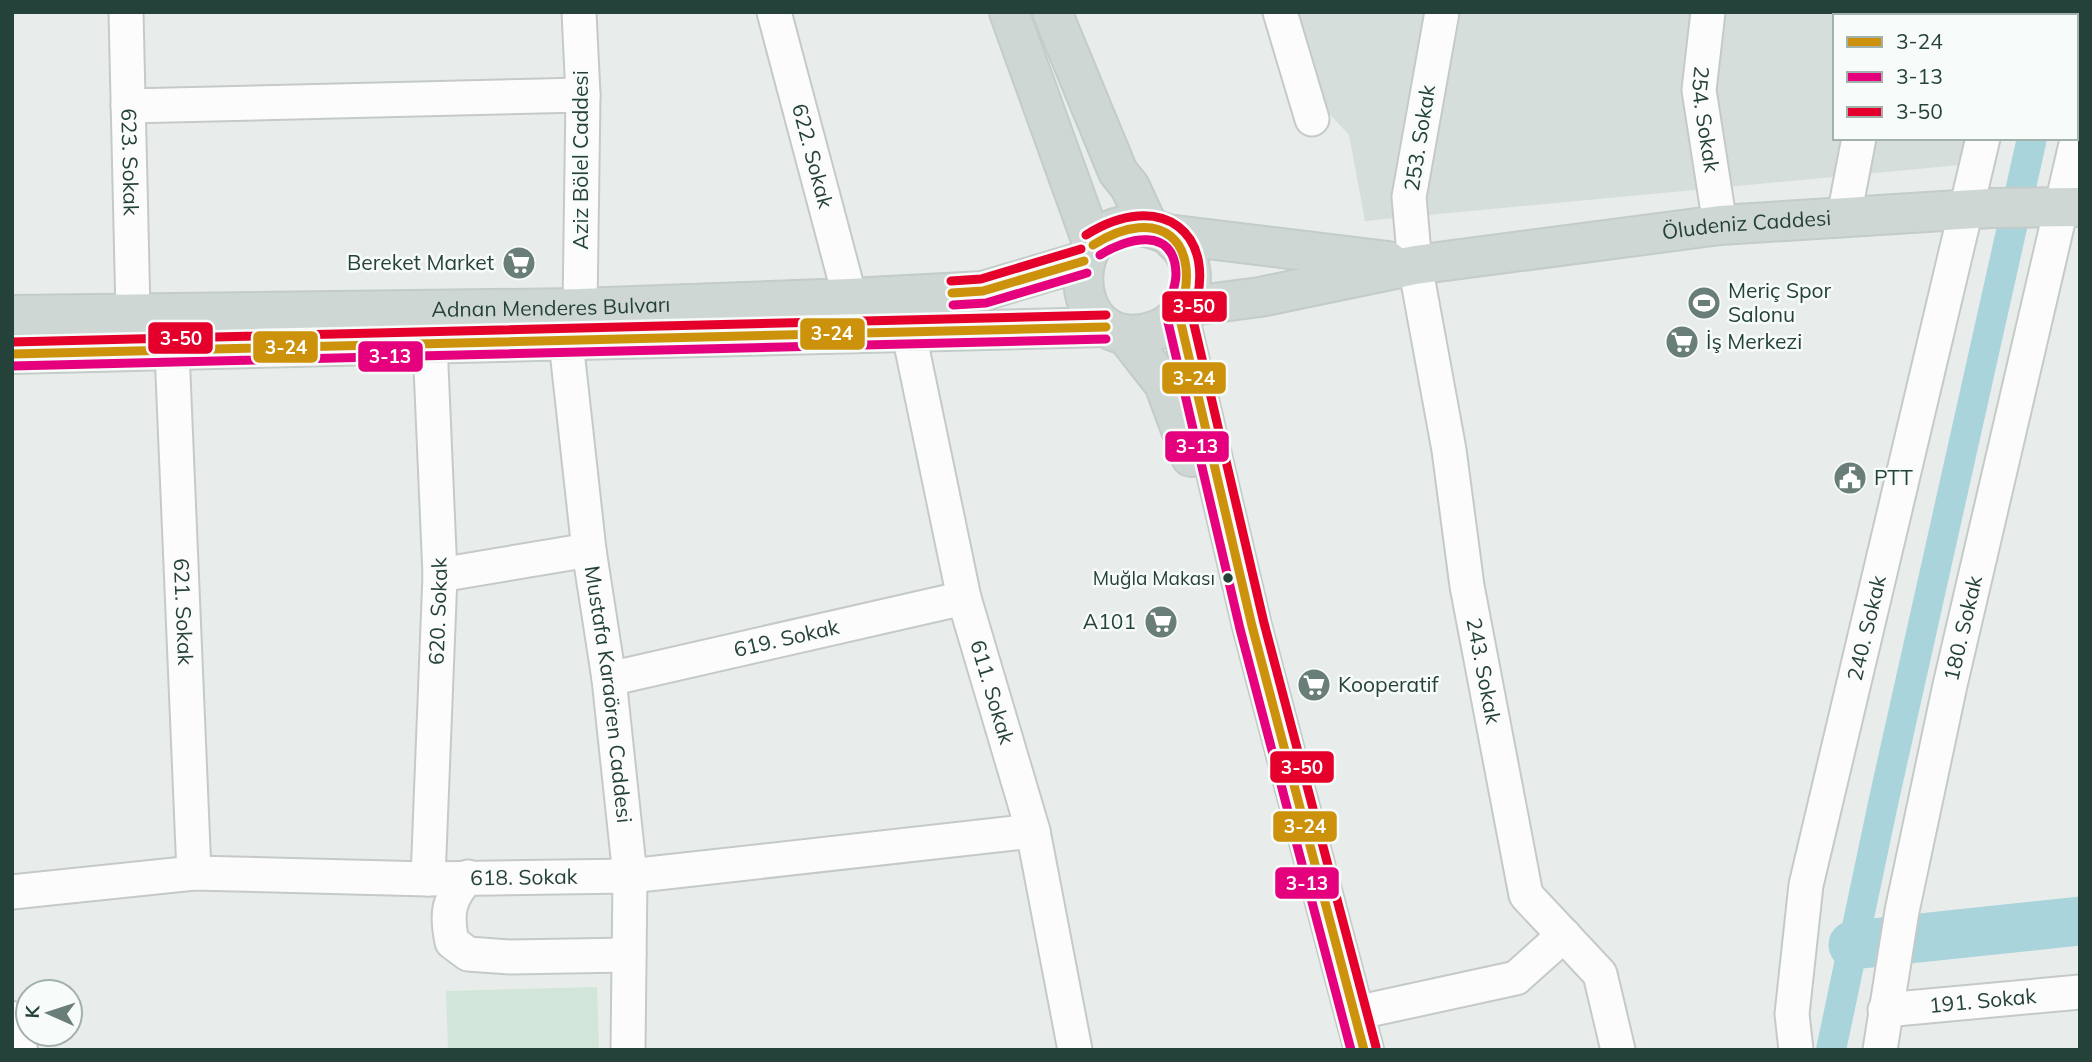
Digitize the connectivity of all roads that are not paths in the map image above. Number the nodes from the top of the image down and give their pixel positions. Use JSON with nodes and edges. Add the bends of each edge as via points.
{"nodes":[{"id":1,"x":126,"y":12,"type":"edge"},
{"id":2,"x":579,"y":12,"type":"edge"},
{"id":3,"x":774,"y":12,"type":"edge"},
{"id":4,"x":1009,"y":12,"type":"edge"},
{"id":5,"x":1052,"y":12,"type":"edge"},
{"id":6,"x":1280,"y":12,"type":"edge"},
{"id":7,"x":1442,"y":12,"type":"edge"},
{"id":8,"x":1708,"y":12,"type":"edge"},
{"id":9,"x":583,"y":95,"type":"junction"},
{"id":10,"x":128,"y":106,"type":"junction"},
{"id":11,"x":1312,"y":119,"type":"dead end"},
{"id":12,"x":1858,"y":140,"type":"edge"},
{"id":13,"x":1983,"y":140,"type":"edge"},
{"id":14,"x":2077,"y":140,"type":"edge"},
{"id":15,"x":2061,"y":207,"type":"edge"},
{"id":16,"x":1979,"y":209,"type":"junction"},
{"id":17,"x":1844,"y":216,"type":"junction"},
{"id":18,"x":1720,"y":225,"type":"junction"},
{"id":19,"x":1158,"y":230,"type":"junction"},
{"id":20,"x":1089,"y":253,"type":"junction"},
{"id":21,"x":1415,"y":265,"type":"junction"},
{"id":22,"x":850,"y":298,"type":"junction"},
{"id":23,"x":1181,"y":311,"type":"junction"},
{"id":24,"x":133,"y":312,"type":"junction"},
{"id":25,"x":12,"y":315,"type":"edge"},
{"id":26,"x":573,"y":325,"type":"junction"},
{"id":27,"x":1116,"y":330,"type":"junction"},
{"id":28,"x":909,"y":334,"type":"junction"},
{"id":29,"x":430,"y":343,"type":"junction"},
{"id":30,"x":172,"y":351,"type":"junction"},
{"id":31,"x":12,"y":354,"type":"edge"},
{"id":32,"x":589,"y":550,"type":"junction"},
{"id":33,"x":440,"y":575,"type":"junction"},
{"id":34,"x":964,"y":598,"type":"junction"},
{"id":35,"x":609,"y":679,"type":"junction"},
{"id":36,"x":1033,"y":831,"type":"junction"},
{"id":37,"x":194,"y":873,"type":"junction"},
{"id":38,"x":630,"y":876,"type":"junction"},
{"id":39,"x":468,"y":877,"type":"junction"},
{"id":40,"x":428,"y":879,"type":"junction"},
{"id":41,"x":12,"y":892,"type":"edge"},
{"id":42,"x":1564,"y":935,"type":"junction"},
{"id":43,"x":629,"y":955,"type":"junction"},
{"id":44,"x":2080,"y":992,"type":"edge"},
{"id":45,"x":1887,"y":998,"type":"junction"},
{"id":46,"x":1355,"y":1013,"type":"junction"},
{"id":47,"x":12,"y":1021,"type":"edge"},
{"id":48,"x":18,"y":1050,"type":"edge"},
{"id":49,"x":628,"y":1050,"type":"edge"},
{"id":50,"x":1075,"y":1050,"type":"edge"},
{"id":51,"x":1342,"y":1050,"type":"edge"},
{"id":52,"x":1364,"y":1050,"type":"edge"},
{"id":53,"x":1618,"y":1050,"type":"edge"},
{"id":54,"x":1796,"y":1050,"type":"edge"},
{"id":55,"x":1880,"y":1050,"type":"edge"}],
"edges":[{"from":1,"to":10,"type":"street","name":"623. Sokak"},
{"from":2,"to":9,"type":"street","name":"Aziz Bölel Caddesi"},
{"from":3,"to":22,"type":"street","name":"622. Sokak"},
{"from":4,"to":20,"type":"main road"},
{"from":5,"to":19,"type":"main road","via":[[1118,172]]},
{"from":6,"to":11,"type":"street"},
{"from":7,"to":21,"type":"street","name":"253. Sokak","via":[[1409,197]]},
{"from":8,"to":18,"type":"street","name":"254. Sokak","via":[[1699,90]]},
{"from":9,"to":10,"type":"street"},
{"from":9,"to":26,"type":"street","name":"Aziz Bölel Caddesi"},
{"from":10,"to":24,"type":"street","name":"623. Sokak"},
{"from":12,"to":17,"type":"street"},
{"from":13,"to":16,"type":"street","name":"240. Sokak"},
{"from":14,"to":15,"type":"street","name":"180. Sokak"},
{"from":15,"to":16,"type":"main road","name":"Öludeniz Caddesi"},
{"from":15,"to":45,"type":"street","name":"180. Sokak","via":[[1956,658]]},
{"from":16,"to":17,"type":"main road","name":"Öludeniz Caddesi"},
{"from":16,"to":54,"type":"street","name":"240. Sokak","via":[[1806,885],[1792,1014]]},
{"from":17,"to":18,"type":"main road","name":"Öludeniz Caddesi"},
{"from":18,"to":21,"type":"main road","name":"Öludeniz Caddesi"},
{"from":19,"to":20,"type":"main road","name":"Adnan Menderes Bulvarı","via":[[1128,225]]},
{"from":19,"to":21,"type":"main road","name":"Adnan Menderes Bulvarı"},
{"from":19,"to":23,"type":"main road","via":[[1183,250],[1191,271],[1190,295]]},
{"from":20,"to":22,"type":"main road","name":"Adnan Menderes Bulvarı","via":[[982,291]]},
{"from":20,"to":27,"type":"main road","via":[[1081,279],[1084,298],[1093,314]]},
{"from":21,"to":23,"type":"main road","name":"Adnan Menderes Bulvarı"},
{"from":21,"to":42,"type":"street","name":"243. Sokak","via":[[1485,690],[1526,895]]},
{"from":22,"to":26,"type":"main road","name":"Adnan Menderes Bulvarı"},
{"from":23,"to":27,"type":"main road","name":"Adnan Menderes Bulvarı","via":[[1164,328],[1145,335]]},
{"from":23,"to":46,"type":"main road","via":[[1252,626]]},
{"from":24,"to":25,"type":"main road","name":"Adnan Menderes Bulvarı"},
{"from":24,"to":26,"type":"main road","name":"Adnan Menderes Bulvarı"},
{"from":26,"to":28,"type":"main road","name":"Adnan Menderes Bulvarı"},
{"from":26,"to":29,"type":"main road","name":"Adnan Menderes Bulvarı"},
{"from":26,"to":32,"type":"street","name":"Mustafa Karaören Caddesi"},
{"from":27,"to":28,"type":"main road","name":"Adnan Menderes Bulvarı"},
{"from":27,"to":51,"type":"main road","via":[[1164,384],[1185,438]]},
{"from":28,"to":34,"type":"street","name":"611. Sokak"},
{"from":29,"to":30,"type":"main road","name":"Adnan Menderes Bulvarı"},
{"from":29,"to":33,"type":"street","name":"620. Sokak"},
{"from":30,"to":31,"type":"main road","name":"Adnan Menderes Bulvarı"},
{"from":30,"to":37,"type":"street","name":"621. Sokak"},
{"from":32,"to":33,"type":"street"},
{"from":32,"to":35,"type":"street","name":"Mustafa Karaören Caddesi"},
{"from":33,"to":40,"type":"street","name":"620. Sokak"},
{"from":34,"to":35,"type":"street","name":"619. Sokak"},
{"from":34,"to":36,"type":"street","name":"611. Sokak"},
{"from":35,"to":38,"type":"street","name":"Mustafa Karaören Caddesi"},
{"from":36,"to":38,"type":"street","name":"618. Sokak"},
{"from":36,"to":50,"type":"street","name":"611. Sokak"},
{"from":37,"to":40,"type":"street","name":"618. Sokak"},
{"from":37,"to":41,"type":"street","name":"618. Sokak"},
{"from":38,"to":39,"type":"street","name":"618. Sokak"},
{"from":38,"to":43,"type":"street","name":"Mustafa Karaören Caddesi"},
{"from":39,"to":40,"type":"street","name":"618. Sokak"},
{"from":39,"to":43,"type":"street","via":[[453,894],[448,922],[452,942],[468,954]]},
{"from":42,"to":46,"type":"street","via":[[1516,978]]},
{"from":42,"to":53,"type":"street","name":"243. Sokak","via":[[1601,974]]},
{"from":43,"to":49,"type":"street","name":"Mustafa Karaören Caddesi"},
{"from":44,"to":45,"type":"street","name":"191. Sokak"},
{"from":45,"to":55,"type":"street","name":"180. Sokak"},
{"from":46,"to":52,"type":"main road"},
{"from":47,"to":48,"type":"street"}]}
